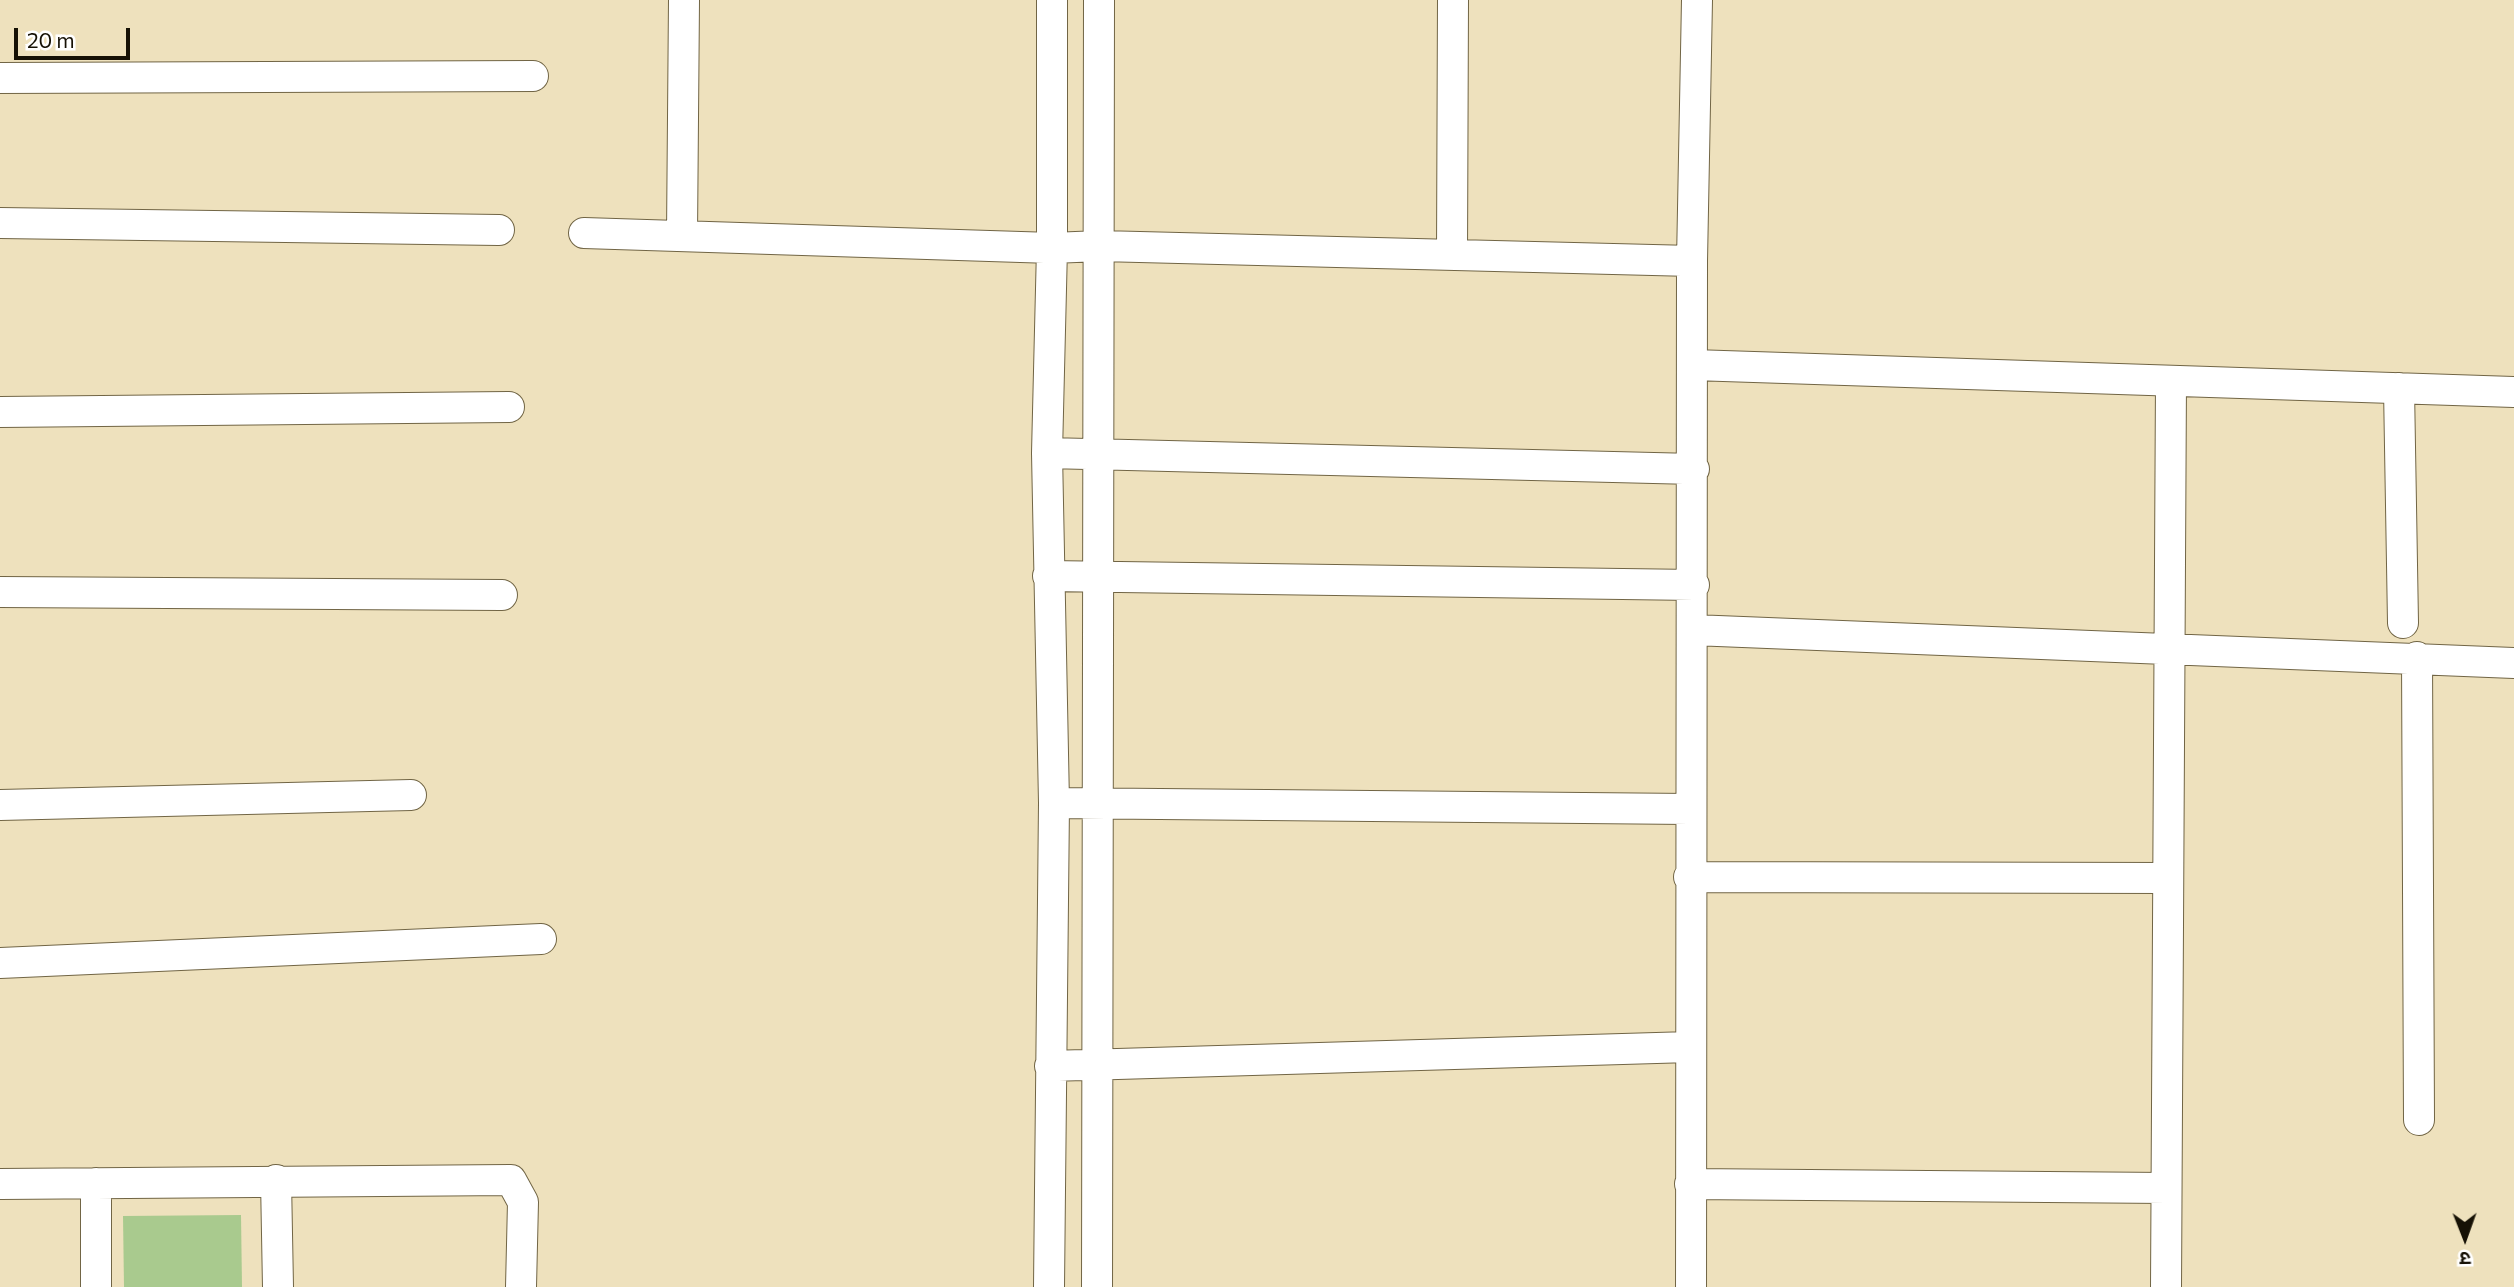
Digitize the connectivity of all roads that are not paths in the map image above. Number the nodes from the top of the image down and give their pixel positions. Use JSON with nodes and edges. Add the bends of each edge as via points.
{"nodes":[{"id":1,"x":684,"y":0,"type":"edge"},
{"id":2,"x":1052,"y":0,"type":"edge"},
{"id":3,"x":1099,"y":0,"type":"edge"},
{"id":4,"x":1453,"y":0,"type":"edge"},
{"id":5,"x":1697,"y":0,"type":"edge"},
{"id":6,"x":533,"y":76,"type":"dead end"},
{"id":7,"x":0,"y":78,"type":"edge"},
{"id":8,"x":0,"y":223,"type":"edge"},
{"id":9,"x":499,"y":230,"type":"dead end"},
{"id":10,"x":584,"y":233,"type":"dead end"},
{"id":11,"x":682,"y":235,"type":"junction"},
{"id":12,"x":1100,"y":246,"type":"junction"},
{"id":13,"x":1052,"y":248,"type":"junction"},
{"id":14,"x":1452,"y":255,"type":"junction"},
{"id":15,"x":1692,"y":261,"type":"junction"},
{"id":16,"x":1693,"y":365,"type":"junction"},
{"id":17,"x":2171,"y":382,"type":"junction"},
{"id":18,"x":2399,"y":388,"type":"junction"},
{"id":19,"x":2514,"y":392,"type":"edge"},
{"id":20,"x":509,"y":407,"type":"dead end"},
{"id":21,"x":0,"y":412,"type":"edge"},
{"id":22,"x":1047,"y":453,"type":"junction"},
{"id":23,"x":1098,"y":455,"type":"junction"},
{"id":24,"x":1694,"y":469,"type":"junction"},
{"id":25,"x":1048,"y":576,"type":"junction"},
{"id":26,"x":1096,"y":578,"type":"junction"},
{"id":27,"x":1694,"y":585,"type":"junction"},
{"id":28,"x":0,"y":592,"type":"edge"},
{"id":29,"x":502,"y":595,"type":"dead end"},
{"id":30,"x":2403,"y":623,"type":"dead end"},
{"id":31,"x":1693,"y":630,"type":"junction"},
{"id":32,"x":2169,"y":647,"type":"junction"},
{"id":33,"x":2417,"y":657,"type":"junction"},
{"id":34,"x":2514,"y":663,"type":"edge"},
{"id":35,"x":411,"y":795,"type":"dead end"},
{"id":36,"x":1054,"y":803,"type":"junction"},
{"id":37,"x":1097,"y":803,"type":"junction"},
{"id":38,"x":0,"y":805,"type":"edge"},
{"id":39,"x":1689,"y":809,"type":"junction"},
{"id":40,"x":1689,"y":877,"type":"junction"},
{"id":41,"x":2168,"y":878,"type":"junction"},
{"id":42,"x":541,"y":939,"type":"dead end"},
{"id":43,"x":0,"y":963,"type":"edge"},
{"id":44,"x":1690,"y":1048,"type":"junction"},
{"id":45,"x":1097,"y":1065,"type":"junction"},
{"id":46,"x":1050,"y":1066,"type":"junction"},
{"id":47,"x":2419,"y":1120,"type":"dead end"},
{"id":48,"x":276,"y":1180,"type":"junction"},
{"id":49,"x":96,"y":1183,"type":"junction"},
{"id":50,"x":0,"y":1184,"type":"edge"},
{"id":51,"x":1690,"y":1184,"type":"junction"},
{"id":52,"x":2166,"y":1188,"type":"junction"},
{"id":53,"x":96,"y":1287,"type":"edge"},
{"id":54,"x":278,"y":1287,"type":"edge"},
{"id":55,"x":521,"y":1287,"type":"edge"},
{"id":56,"x":1049,"y":1287,"type":"edge"},
{"id":57,"x":1097,"y":1287,"type":"edge"},
{"id":58,"x":1691,"y":1287,"type":"edge"},
{"id":59,"x":2166,"y":1287,"type":"edge"}],
"edges":[{"from":1,"to":11,"type":"street"},
{"from":2,"to":13,"type":"street"},
{"from":3,"to":12,"type":"street"},
{"from":4,"to":14,"type":"street"},
{"from":5,"to":15,"type":"street"},
{"from":6,"to":7,"type":"street"},
{"from":8,"to":9,"type":"street"},
{"from":10,"to":11,"type":"street"},
{"from":11,"to":13,"type":"street"},
{"from":12,"to":13,"type":"street"},
{"from":12,"to":14,"type":"street"},
{"from":12,"to":23,"type":"street"},
{"from":13,"to":22,"type":"street"},
{"from":14,"to":15,"type":"street"},
{"from":15,"to":16,"type":"street"},
{"from":16,"to":17,"type":"street"},
{"from":16,"to":24,"type":"street"},
{"from":17,"to":18,"type":"street"},
{"from":17,"to":32,"type":"street"},
{"from":18,"to":19,"type":"street"},
{"from":18,"to":30,"type":"street"},
{"from":20,"to":21,"type":"street"},
{"from":22,"to":23,"type":"street"},
{"from":22,"to":25,"type":"street"},
{"from":23,"to":24,"type":"street"},
{"from":23,"to":26,"type":"street"},
{"from":24,"to":27,"type":"street"},
{"from":25,"to":26,"type":"street"},
{"from":25,"to":36,"type":"street"},
{"from":26,"to":27,"type":"street"},
{"from":26,"to":37,"type":"street"},
{"from":27,"to":31,"type":"street"},
{"from":28,"to":29,"type":"street"},
{"from":31,"to":32,"type":"street"},
{"from":31,"to":39,"type":"street"},
{"from":32,"to":33,"type":"street"},
{"from":32,"to":41,"type":"street"},
{"from":33,"to":34,"type":"street"},
{"from":33,"to":47,"type":"street"},
{"from":35,"to":38,"type":"street"},
{"from":36,"to":37,"type":"street"},
{"from":36,"to":46,"type":"street"},
{"from":37,"to":39,"type":"street"},
{"from":37,"to":45,"type":"street"},
{"from":39,"to":40,"type":"street"},
{"from":40,"to":41,"type":"street"},
{"from":40,"to":44,"type":"street"},
{"from":41,"to":52,"type":"street"},
{"from":42,"to":43,"type":"street"},
{"from":44,"to":45,"type":"street"},
{"from":44,"to":51,"type":"street"},
{"from":45,"to":46,"type":"street"},
{"from":45,"to":57,"type":"street"},
{"from":46,"to":56,"type":"street"},
{"from":48,"to":49,"type":"street"},
{"from":48,"to":54,"type":"street"},
{"from":48,"to":55,"type":"street","via":[[511,1180],[523,1202]]},
{"from":49,"to":50,"type":"street"},
{"from":49,"to":53,"type":"street"},
{"from":51,"to":52,"type":"street"},
{"from":51,"to":58,"type":"street"},
{"from":52,"to":59,"type":"street"}]}
